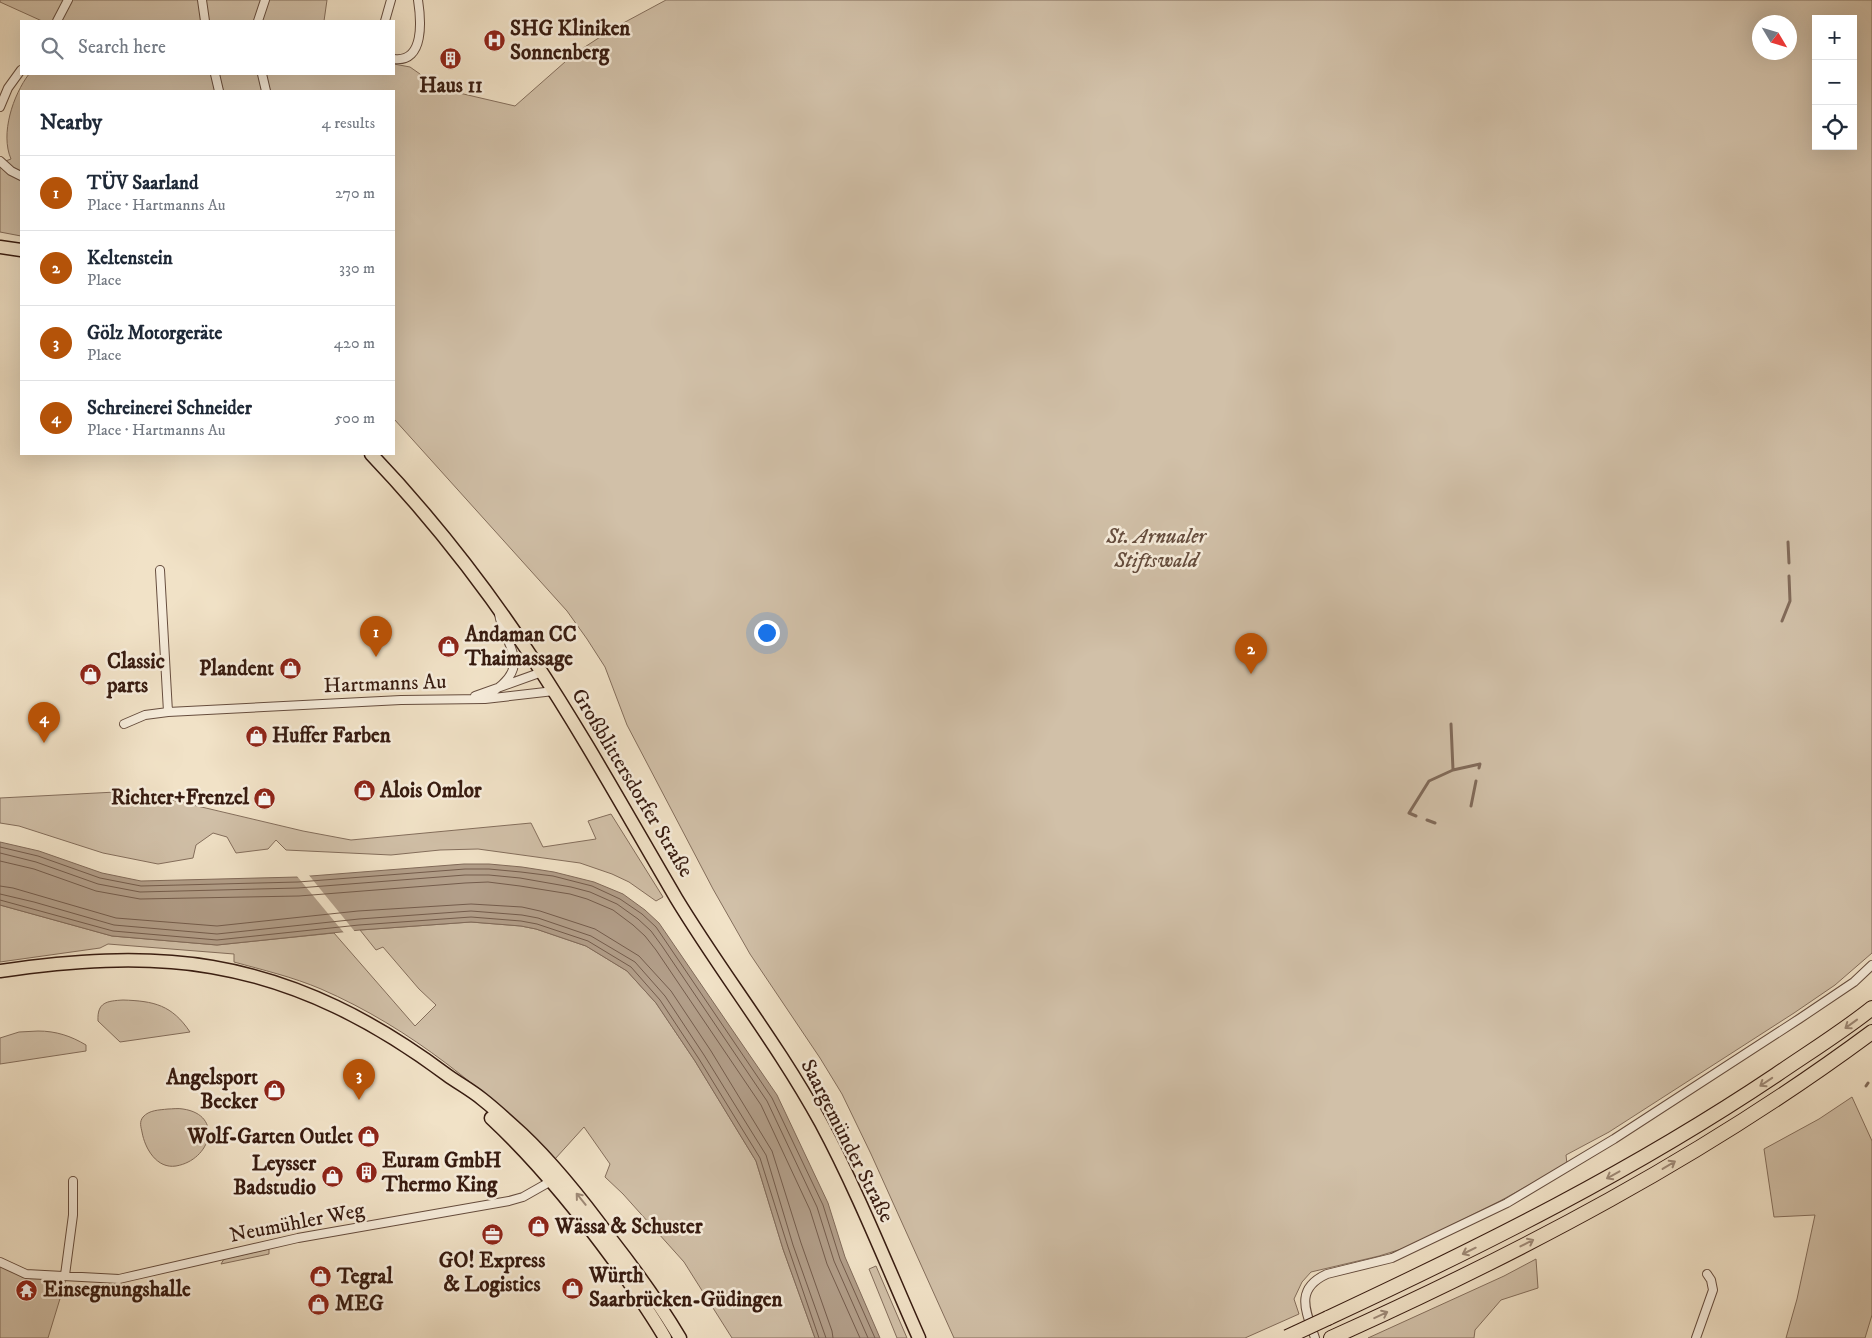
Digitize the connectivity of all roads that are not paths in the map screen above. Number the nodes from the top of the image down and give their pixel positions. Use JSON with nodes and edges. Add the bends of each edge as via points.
{"nodes":[{"id":1,"x":68,"y":0,"type":"edge"},
{"id":2,"x":202,"y":0,"type":"edge"},
{"id":3,"x":265,"y":0,"type":"edge"},
{"id":4,"x":391,"y":0,"type":"edge"},
{"id":5,"x":418,"y":0,"type":"edge"},
{"id":6,"x":58,"y":20,"type":"edge"},
{"id":7,"x":205,"y":20,"type":"edge"},
{"id":8,"x":258,"y":20,"type":"edge"},
{"id":9,"x":385,"y":20,"type":"edge"},
{"id":10,"x":395,"y":59,"type":"edge"},
{"id":11,"x":20,"y":71,"type":"edge"},
{"id":12,"x":215,"y":75,"type":"edge"},
{"id":13,"x":262,"y":75,"type":"edge"},
{"id":14,"x":219,"y":90,"type":"edge"},
{"id":15,"x":266,"y":90,"type":"edge"},
{"id":16,"x":0,"y":107,"type":"edge"},
{"id":17,"x":0,"y":161,"type":"edge"},
{"id":18,"x":20,"y":176,"type":"edge"},
{"id":19,"x":0,"y":247,"type":"edge"},
{"id":20,"x":20,"y":250,"type":"edge"},
{"id":21,"x":372,"y":455,"type":"edge"},
{"id":22,"x":160,"y":570,"type":"dead end"},
{"id":23,"x":498,"y":609,"type":"junction"},
{"id":24,"x":542,"y":672,"type":"junction"},
{"id":25,"x":494,"y":690,"type":"junction"},
{"id":26,"x":554,"y":691,"type":"junction"},
{"id":27,"x":469,"y":698,"type":"junction"},
{"id":28,"x":168,"y":712,"type":"junction"},
{"id":29,"x":124,"y":724,"type":"dead end"},
{"id":30,"x":708,"y":946,"type":"joint"},
{"id":31,"x":1872,"y":965,"type":"edge"},
{"id":32,"x":0,"y":971,"type":"edge"},
{"id":33,"x":1872,"y":1008,"type":"edge"},
{"id":34,"x":1872,"y":1032,"type":"edge"},
{"id":35,"x":556,"y":1178,"type":"junction"},
{"id":36,"x":73,"y":1181,"type":"dead end"},
{"id":37,"x":0,"y":1262,"type":"edge"},
{"id":38,"x":1707,"y":1274,"type":"dead end"},
{"id":39,"x":65,"y":1275,"type":"junction"},
{"id":40,"x":1286,"y":1337,"type":"edge"},
{"id":41,"x":1334,"y":1337,"type":"edge"},
{"id":42,"x":665,"y":1338,"type":"edge"},
{"id":43,"x":680,"y":1338,"type":"edge"},
{"id":44,"x":918,"y":1338,"type":"edge"},
{"id":45,"x":1315,"y":1338,"type":"edge"},
{"id":46,"x":1696,"y":1338,"type":"edge"}],
"edges":[{"from":1,"to":6,"type":"street"},
{"from":2,"to":7,"type":"street"},
{"from":3,"to":8,"type":"street"},
{"from":4,"to":9,"type":"street"},
{"from":5,"to":10,"type":"street","via":[[420,33],[416,48],[408,56]]},
{"from":11,"to":16,"type":"street"},
{"from":12,"to":14,"type":"street"},
{"from":13,"to":15,"type":"street"},
{"from":17,"to":18,"type":"street"},
{"from":19,"to":20,"type":"main road"},
{"from":21,"to":23,"type":"main road","name":"Großblittersdorfer Straße","via":[[423,511]]},
{"from":22,"to":28,"type":"street"},
{"from":23,"to":24,"type":"main road","name":"Großblittersdorfer Straße"},
{"from":23,"to":25,"type":"street","name":"Hartmanns Au","via":[[515,661],[504,682]]},
{"from":24,"to":25,"type":"street","name":"Hartmanns Au"},
{"from":24,"to":26,"type":"main road","name":"Großblittersdorfer Straße"},
{"from":25,"to":27,"type":"street","name":"Hartmanns Au"},
{"from":26,"to":27,"type":"street","name":"Hartmanns Au"},
{"from":26,"to":30,"type":"main road","name":"Großblittersdorfer Straße"},
{"from":27,"to":28,"type":"street","name":"Hartmanns Au"},
{"from":28,"to":29,"type":"street","name":"Hartmanns Au","via":[[145,715]]},
{"from":30,"to":44,"type":"main road","name":"Saargemünder Straße","via":[[821,1123],[869,1223]]},
{"from":31,"to":45,"type":"street","via":[[1840,992],[1799,1019],[1528,1191],[1412,1249],[1382,1261],[1318,1278],[1308,1288],[1304,1301]]},
{"from":32,"to":35,"type":"main road","via":[[117,961],[183,963],[240,973],[291,987],[385,1031],[450,1077]]},
{"from":33,"to":40,"type":"highway","one_way":true,"bridge":true,"via":[[1807,1055],[1669,1144],[1472,1250]]},
{"from":41,"to":34,"type":"highway","one_way":true,"via":[[1482,1267],[1601,1205],[1713,1138]]},
{"from":35,"to":39,"type":"street","name":"Neumühler Weg","via":[[523,1197],[509,1201],[298,1238],[119,1279]]},
{"from":35,"to":42,"type":"main road"},
{"from":43,"to":35,"type":"main road","one_way":true,"via":[[642,1280],[580,1198]]},
{"from":36,"to":39,"type":"street","via":[[73,1215]]},
{"from":37,"to":39,"type":"street","name":"Neumühler Weg","via":[[26,1274]]},
{"from":38,"to":46,"type":"street","via":[[1713,1290]]}]}
